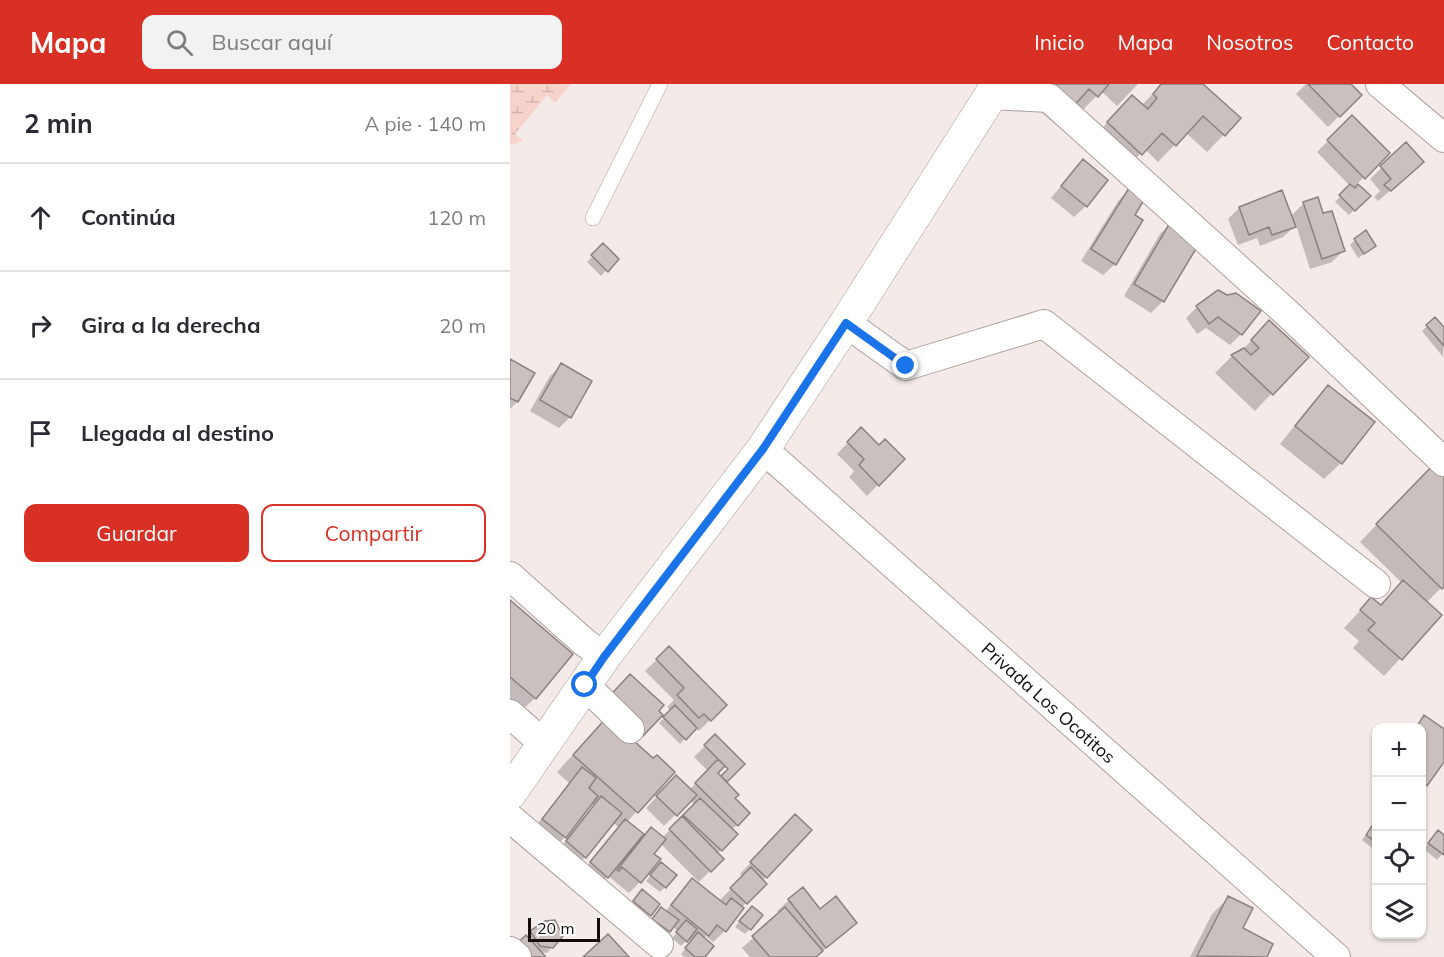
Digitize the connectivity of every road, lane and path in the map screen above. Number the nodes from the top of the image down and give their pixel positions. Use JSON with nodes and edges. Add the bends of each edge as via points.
{"nodes":[{"id":1,"x":660,"y":84,"type":"edge"},
{"id":2,"x":1380,"y":84,"type":"edge"},
{"id":3,"x":994,"y":89,"type":"edge"},
{"id":4,"x":1444,"y":138,"type":"edge"},
{"id":5,"x":593,"y":218,"type":"dead end"},
{"id":6,"x":846,"y":323,"type":"junction"},
{"id":7,"x":763,"y":449,"type":"junction"},
{"id":8,"x":1444,"y":462,"type":"edge"},
{"id":9,"x":510,"y":576,"type":"edge"},
{"id":10,"x":1376,"y":584,"type":"dead end"},
{"id":11,"x":604,"y":657,"type":"junction"},
{"id":12,"x":585,"y":685,"type":"junction"},
{"id":13,"x":510,"y":714,"type":"edge"},
{"id":14,"x":630,"y":729,"type":"dead end"},
{"id":15,"x":544,"y":744,"type":"junction"},
{"id":16,"x":510,"y":792,"type":"edge"},
{"id":17,"x":510,"y":818,"type":"edge"},
{"id":18,"x":659,"y":944,"type":"dead end"},
{"id":19,"x":510,"y":951,"type":"edge"},
{"id":20,"x":517,"y":957,"type":"edge"},
{"id":21,"x":1336,"y":957,"type":"edge"}],
"edges":[{"from":1,"to":5,"type":"lane"},
{"from":2,"to":4,"type":"street"},
{"from":3,"to":6,"type":"main road"},
{"from":3,"to":8,"type":"street","via":[[1049,98],[1288,314]]},
{"from":6,"to":7,"type":"main road"},
{"from":6,"to":10,"type":"street","via":[[906,366],[1044,324]]},
{"from":7,"to":11,"type":"main road"},
{"from":7,"to":21,"type":"street","name":"Privada Los Ocotitos"},
{"from":9,"to":11,"type":"street"},
{"from":11,"to":12,"type":"main road"},
{"from":12,"to":14,"type":"street"},
{"from":12,"to":15,"type":"main road"},
{"from":13,"to":15,"type":"street"},
{"from":15,"to":16,"type":"main road"},
{"from":17,"to":18,"type":"street"},
{"from":19,"to":20,"type":"street"}]}
